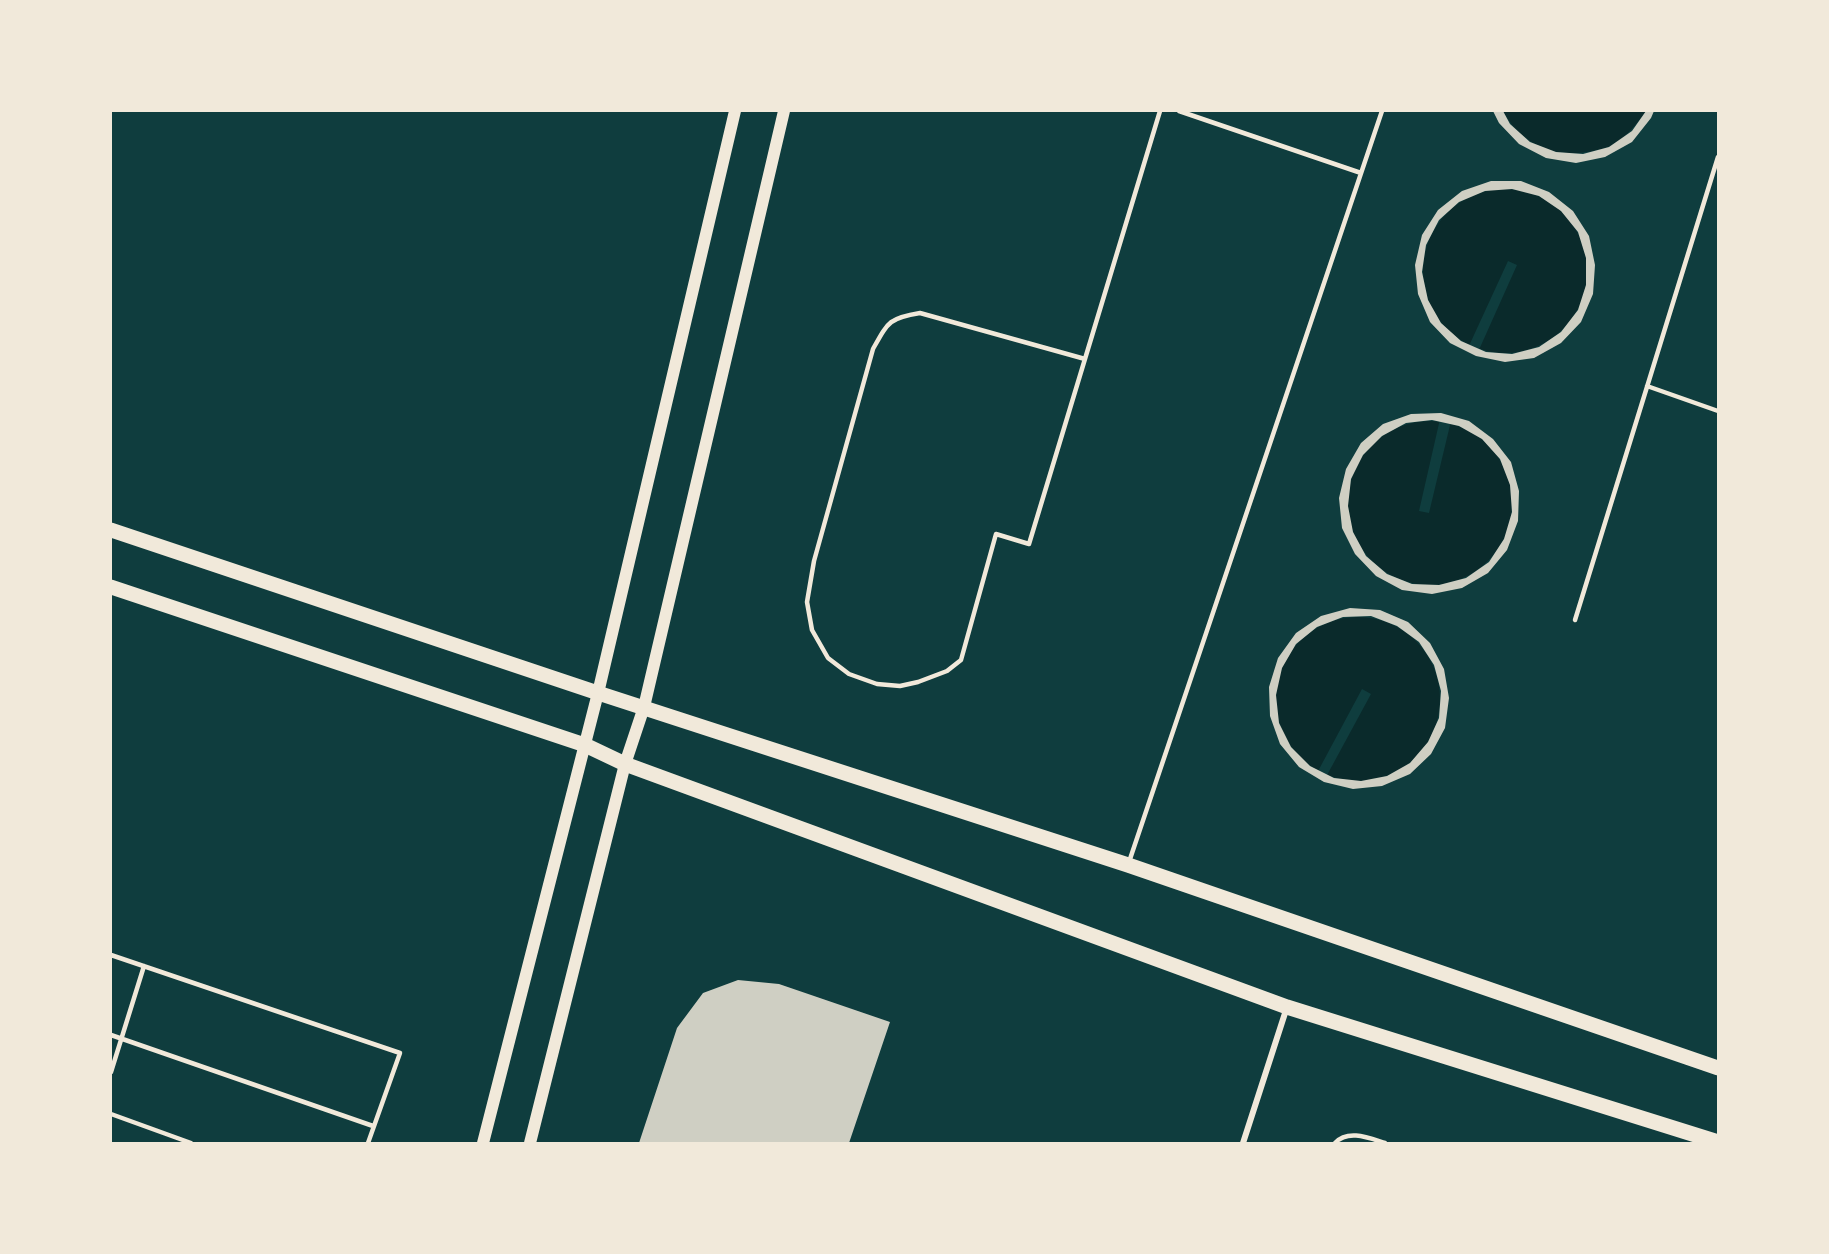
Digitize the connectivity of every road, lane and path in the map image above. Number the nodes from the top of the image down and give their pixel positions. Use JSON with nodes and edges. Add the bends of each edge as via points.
{"nodes":[{"id":1,"x":735,"y":111,"type":"edge"},
{"id":2,"x":784,"y":111,"type":"edge"},
{"id":3,"x":1160,"y":111,"type":"edge"},
{"id":4,"x":1179,"y":111,"type":"edge"},
{"id":5,"x":1382,"y":111,"type":"edge"},
{"id":6,"x":1718,"y":158,"type":"edge"},
{"id":7,"x":1361,"y":173,"type":"junction"},
{"id":8,"x":1085,"y":359,"type":"junction"},
{"id":9,"x":1647,"y":386,"type":"junction"},
{"id":10,"x":1718,"y":411,"type":"edge"},
{"id":11,"x":111,"y":530,"type":"edge"},
{"id":12,"x":111,"y":587,"type":"edge"},
{"id":13,"x":1575,"y":620,"type":"dead end"},
{"id":14,"x":598,"y":693,"type":"junction"},
{"id":15,"x":644,"y":707,"type":"junction"},
{"id":16,"x":585,"y":745,"type":"junction"},
{"id":17,"x":625,"y":764,"type":"junction"},
{"id":18,"x":1128,"y":865,"type":"junction"},
{"id":19,"x":111,"y":955,"type":"edge"},
{"id":20,"x":144,"y":966,"type":"junction"},
{"id":21,"x":1287,"y":1007,"type":"junction"},
{"id":22,"x":111,"y":1035,"type":"edge"},
{"id":23,"x":121,"y":1038,"type":"junction"},
{"id":24,"x":1718,"y":1068,"type":"edge"},
{"id":25,"x":111,"y":1072,"type":"edge"},
{"id":26,"x":111,"y":1114,"type":"edge"},
{"id":27,"x":374,"y":1126,"type":"junction"},
{"id":28,"x":1718,"y":1142,"type":"edge"},
{"id":29,"x":191,"y":1143,"type":"edge"},
{"id":30,"x":368,"y":1143,"type":"edge"},
{"id":31,"x":483,"y":1143,"type":"edge"},
{"id":32,"x":530,"y":1143,"type":"edge"},
{"id":33,"x":1243,"y":1143,"type":"edge"},
{"id":34,"x":1335,"y":1143,"type":"edge"},
{"id":35,"x":1385,"y":1143,"type":"edge"}],
"edges":[{"from":1,"to":14,"type":"main road"},
{"from":2,"to":15,"type":"main road"},
{"from":3,"to":8,"type":"lane"},
{"from":4,"to":7,"type":"lane"},
{"from":5,"to":7,"type":"lane"},
{"from":6,"to":9,"type":"lane"},
{"from":7,"to":18,"type":"lane"},
{"from":8,"to":8,"type":"lane","via":[[1029,544],[996,534],[961,660],[947,671],[900,686],[877,684],[849,674],[828,658],[812,630],[807,602],[810,582],[873,349],[884,329],[898,317],[920,313]]},
{"from":9,"to":10,"type":"lane"},
{"from":9,"to":13,"type":"lane"},
{"from":11,"to":14,"type":"main road"},
{"from":12,"to":16,"type":"main road"},
{"from":14,"to":15,"type":"main road"},
{"from":14,"to":16,"type":"main road"},
{"from":15,"to":17,"type":"main road"},
{"from":15,"to":18,"type":"main road"},
{"from":16,"to":17,"type":"main road"},
{"from":16,"to":31,"type":"main road"},
{"from":17,"to":21,"type":"main road"},
{"from":17,"to":32,"type":"main road"},
{"from":18,"to":24,"type":"main road"},
{"from":19,"to":20,"type":"lane"},
{"from":20,"to":23,"type":"lane"},
{"from":20,"to":27,"type":"lane","via":[[400,1053]]},
{"from":21,"to":28,"type":"main road"},
{"from":21,"to":33,"type":"street"},
{"from":22,"to":23,"type":"lane"},
{"from":23,"to":25,"type":"lane"},
{"from":23,"to":27,"type":"lane"},
{"from":26,"to":29,"type":"lane"},
{"from":27,"to":30,"type":"lane"},
{"from":34,"to":35,"type":"lane","via":[[1357,1135]]}]}
